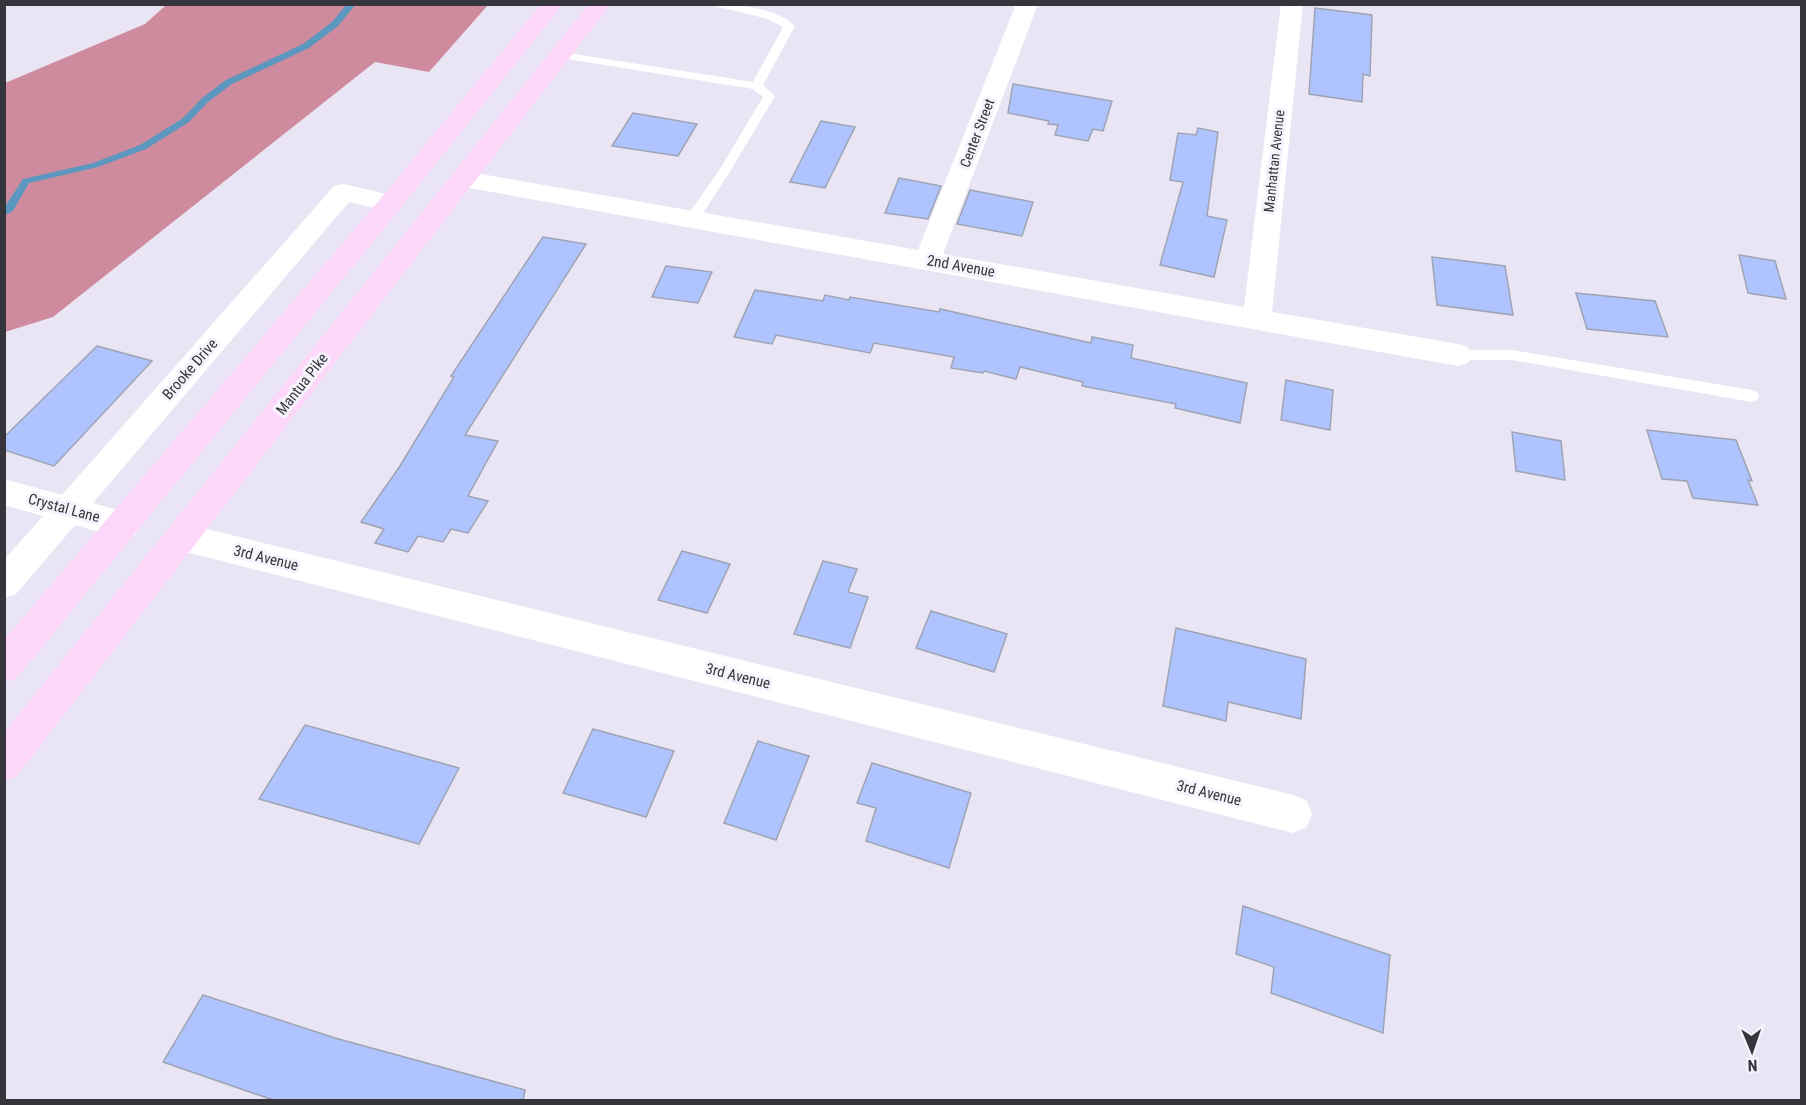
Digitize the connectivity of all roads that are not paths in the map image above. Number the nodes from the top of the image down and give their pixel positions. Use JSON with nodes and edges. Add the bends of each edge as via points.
{"nodes":[{"id":1,"x":553,"y":4,"type":"edge"},
{"id":2,"x":601,"y":4,"type":"edge"},
{"id":3,"x":712,"y":4,"type":"edge"},
{"id":4,"x":1027,"y":4,"type":"edge"},
{"id":5,"x":1292,"y":4,"type":"edge"},
{"id":6,"x":561,"y":55,"type":"junction"},
{"id":7,"x":757,"y":86,"type":"junction"},
{"id":8,"x":464,"y":179,"type":"junction"},
{"id":9,"x":391,"y":203,"type":"junction"},
{"id":10,"x":692,"y":219,"type":"junction"},
{"id":11,"x":927,"y":261,"type":"junction"},
{"id":12,"x":1257,"y":318,"type":"junction"},
{"id":13,"x":1458,"y":355,"type":"joint"},
{"id":14,"x":1752,"y":396,"type":"dead end"},
{"id":15,"x":4,"y":492,"type":"edge"},
{"id":16,"x":70,"y":509,"type":"junction"},
{"id":17,"x":124,"y":525,"type":"junction"},
{"id":18,"x":182,"y":537,"type":"junction"},
{"id":19,"x":4,"y":584,"type":"edge"},
{"id":20,"x":4,"y":667,"type":"edge"},
{"id":21,"x":4,"y":764,"type":"edge"},
{"id":22,"x":1293,"y":814,"type":"dead end"}],
"edges":[{"from":1,"to":9,"type":"main road"},
{"from":2,"to":6,"type":"main road","name":"Mantua Pike"},
{"from":3,"to":7,"type":"lane","via":[[771,16],[789,26]]},
{"from":4,"to":11,"type":"street","name":"Center Street"},
{"from":5,"to":12,"type":"street","name":"Manhattan Avenue"},
{"from":6,"to":7,"type":"lane"},
{"from":6,"to":8,"type":"main road","name":"Mantua Pike"},
{"from":7,"to":10,"type":"lane","via":[[769,96]]},
{"from":8,"to":10,"type":"street","name":"2nd Avenue"},
{"from":8,"to":18,"type":"main road","name":"Mantua Pike"},
{"from":9,"to":16,"type":"street","name":"Brooke Drive","via":[[343,192]]},
{"from":9,"to":17,"type":"main road"},
{"from":10,"to":11,"type":"street","name":"2nd Avenue"},
{"from":11,"to":12,"type":"street","name":"2nd Avenue"},
{"from":12,"to":13,"type":"street","name":"2nd Avenue"},
{"from":13,"to":14,"type":"lane","via":[[1512,354]]},
{"from":15,"to":16,"type":"street","name":"Crystal Lane"},
{"from":16,"to":17,"type":"street","name":"Crystal Lane"},
{"from":16,"to":19,"type":"street","name":"Brooke Drive"},
{"from":17,"to":20,"type":"main road"},
{"from":18,"to":21,"type":"main road","name":"Mantua Pike"},
{"from":18,"to":22,"type":"street","name":"3rd Avenue"}]}
